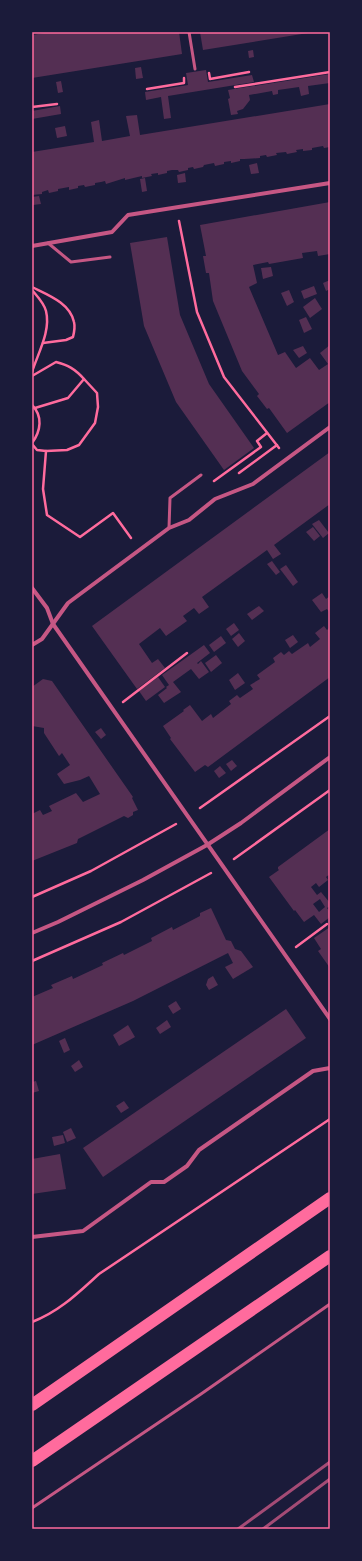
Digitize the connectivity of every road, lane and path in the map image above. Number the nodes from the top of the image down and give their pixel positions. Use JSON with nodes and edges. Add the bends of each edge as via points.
{"nodes":[{"id":1,"x":189,"y":32,"type":"edge"},
{"id":2,"x":195,"y":69,"type":"dead end"},
{"id":3,"x":330,"y":72,"type":"edge"},
{"id":4,"x":235,"y":88,"type":"dead end"},
{"id":5,"x":58,"y":104,"type":"dead end"},
{"id":6,"x":32,"y":107,"type":"edge"},
{"id":7,"x":330,"y":183,"type":"edge"},
{"id":8,"x":180,"y":228,"type":"dead end"},
{"id":9,"x":48,"y":243,"type":"junction"},
{"id":10,"x":32,"y":246,"type":"edge"},
{"id":11,"x":110,"y":258,"type":"dead end"},
{"id":12,"x":32,"y":288,"type":"edge"},
{"id":13,"x":43,"y":343,"type":"junction"},
{"id":14,"x":32,"y":372,"type":"edge"},
{"id":15,"x":32,"y":376,"type":"edge"},
{"id":16,"x":84,"y":379,"type":"junction"},
{"id":17,"x":32,"y":405,"type":"edge"},
{"id":18,"x":35,"y":408,"type":"junction"},
{"id":19,"x":330,"y":427,"type":"edge"},
{"id":20,"x":267,"y":433,"type":"junction"},
{"id":21,"x":274,"y":442,"type":"dead end"},
{"id":22,"x":32,"y":443,"type":"edge"},
{"id":23,"x":46,"y":451,"type":"junction"},
{"id":24,"x":201,"y":475,"type":"dead end"},
{"id":25,"x":212,"y":482,"type":"dead end"},
{"id":26,"x":169,"y":528,"type":"junction"},
{"id":27,"x":139,"y":550,"type":"junction"},
{"id":28,"x":32,"y":588,"type":"edge"},
{"id":29,"x":53,"y":624,"type":"junction"},
{"id":30,"x":32,"y":645,"type":"edge"},
{"id":31,"x":187,"y":653,"type":"dead end"},
{"id":32,"x":114,"y":709,"type":"junction"},
{"id":33,"x":330,"y":757,"type":"edge"},
{"id":34,"x":330,"y":790,"type":"edge"},
{"id":35,"x":207,"y":845,"type":"junction"},
{"id":36,"x":223,"y":867,"type":"junction"},
{"id":37,"x":328,"y":924,"type":"dead end"},
{"id":38,"x":32,"y":933,"type":"edge"},
{"id":39,"x":286,"y":954,"type":"junction"},
{"id":40,"x":32,"y":961,"type":"edge"},
{"id":41,"x":330,"y":1019,"type":"edge"},
{"id":42,"x":330,"y":1068,"type":"edge"},
{"id":43,"x":330,"y":1119,"type":"edge"},
{"id":44,"x":330,"y":1198,"type":"edge"},
{"id":45,"x":32,"y":1237,"type":"edge"},
{"id":46,"x":330,"y":1256,"type":"edge"},
{"id":47,"x":330,"y":1304,"type":"edge"},
{"id":48,"x":32,"y":1322,"type":"edge"},
{"id":49,"x":32,"y":1405,"type":"edge"},
{"id":50,"x":32,"y":1461,"type":"edge"},
{"id":51,"x":32,"y":1508,"type":"edge"}],
"edges":[{"from":1,"to":2,"type":"lane"},
{"from":3,"to":4,"type":"path"},
{"from":5,"to":6,"type":"path"},
{"from":7,"to":9,"type":"street","via":[[128,215],[112,232]]},
{"from":8,"to":20,"type":"path","via":[[197,312],[221,370]]},
{"from":9,"to":10,"type":"street"},
{"from":9,"to":11,"type":"lane","via":[[71,262]]},
{"from":12,"to":13,"type":"path","via":[[46,310],[47,323]]},
{"from":12,"to":13,"type":"path","via":[[50,295],[69,309],[75,323],[73,337]]},
{"from":13,"to":14,"type":"path"},
{"from":15,"to":16,"type":"path","via":[[56,362],[76,370]]},
{"from":16,"to":18,"type":"path","via":[[68,398]]},
{"from":16,"to":23,"type":"path","via":[[98,394],[96,423],[79,445],[67,450]]},
{"from":17,"to":18,"type":"path"},
{"from":18,"to":22,"type":"path","via":[[39,415],[40,430]]},
{"from":19,"to":26,"type":"street","via":[[253,484],[215,498],[189,520]]},
{"from":20,"to":21,"type":"path"},
{"from":20,"to":25,"type":"path","via":[[256,441],[261,448]]},
{"from":22,"to":23,"type":"path","via":[[37,450]]},
{"from":23,"to":27,"type":"path","via":[[43,489],[47,515],[80,538],[113,513]]},
{"from":24,"to":26,"type":"lane","via":[[170,498]]},
{"from":26,"to":27,"type":"street"},
{"from":27,"to":29,"type":"street","via":[[68,603]]},
{"from":28,"to":29,"type":"street","via":[[47,608]]},
{"from":29,"to":30,"type":"street","via":[[42,639]]},
{"from":29,"to":32,"type":"street"},
{"from":31,"to":32,"type":"path"},
{"from":32,"to":35,"type":"street"},
{"from":33,"to":35,"type":"street","via":[[240,824]]},
{"from":34,"to":36,"type":"path"},
{"from":35,"to":36,"type":"street"},
{"from":35,"to":38,"type":"street","via":[[65,919]]},
{"from":36,"to":39,"type":"street"},
{"from":36,"to":40,"type":"path","via":[[121,922]]},
{"from":37,"to":39,"type":"path"},
{"from":39,"to":41,"type":"street"},
{"from":42,"to":45,"type":"street","via":[[313,1071],[199,1150],[187,1166],[164,1182],[152,1182],[83,1231]]},
{"from":43,"to":48,"type":"path","via":[[99,1274],[71,1300]]},
{"from":44,"to":49,"type":"highway"},
{"from":46,"to":50,"type":"highway"},
{"from":47,"to":51,"type":"lane"}]}
